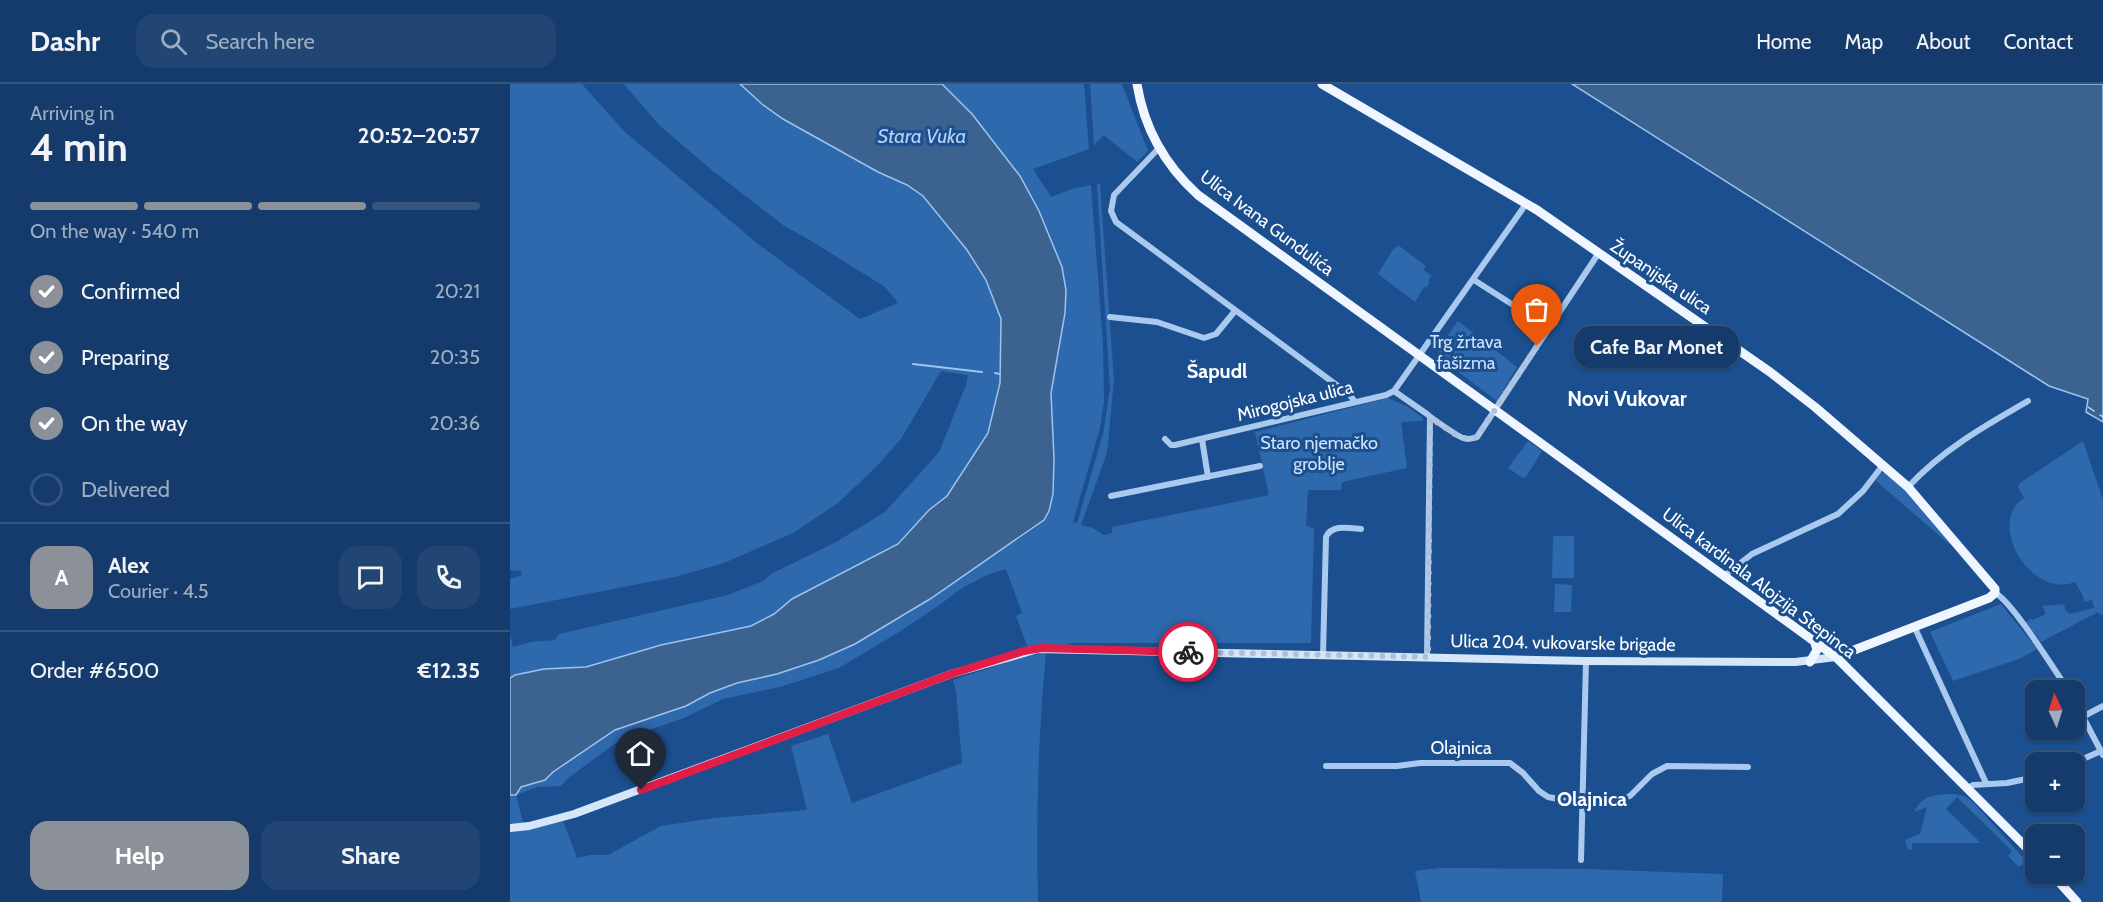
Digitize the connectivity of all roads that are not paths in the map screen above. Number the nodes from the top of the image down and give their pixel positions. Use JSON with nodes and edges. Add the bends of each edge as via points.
{"nodes":[{"id":1,"x":1137,"y":84,"type":"edge"},
{"id":2,"x":1322,"y":84,"type":"edge"},
{"id":3,"x":1159,"y":148,"type":"junction"},
{"id":4,"x":1526,"y":204,"type":"junction"},
{"id":5,"x":1598,"y":254,"type":"junction"},
{"id":6,"x":1474,"y":280,"type":"junction"},
{"id":7,"x":1235,"y":310,"type":"junction"},
{"id":8,"x":1110,"y":317,"type":"dead end"},
{"id":9,"x":1549,"y":328,"type":"junction"},
{"id":10,"x":1420,"y":356,"type":"junction"},
{"id":11,"x":1394,"y":391,"type":"junction"},
{"id":12,"x":2028,"y":401,"type":"dead end"},
{"id":13,"x":1355,"y":402,"type":"junction"},
{"id":14,"x":1494,"y":411,"type":"junction"},
{"id":15,"x":1430,"y":419,"type":"junction"},
{"id":16,"x":1165,"y":439,"type":"dead end"},
{"id":17,"x":1202,"y":439,"type":"junction"},
{"id":18,"x":1883,"y":465,"type":"junction"},
{"id":19,"x":1260,"y":466,"type":"dead end"},
{"id":20,"x":1208,"y":477,"type":"junction"},
{"id":21,"x":1908,"y":487,"type":"junction"},
{"id":22,"x":1111,"y":496,"type":"dead end"},
{"id":23,"x":1361,"y":529,"type":"dead end"},
{"id":24,"x":1725,"y":576,"type":"junction"},
{"id":25,"x":1995,"y":593,"type":"junction"},
{"id":26,"x":1914,"y":626,"type":"junction"},
{"id":27,"x":1815,"y":640,"type":"junction"},
{"id":28,"x":1323,"y":655,"type":"junction"},
{"id":29,"x":1428,"y":657,"type":"junction"},
{"id":30,"x":1836,"y":657,"type":"junction"},
{"id":31,"x":1586,"y":661,"type":"junction"},
{"id":32,"x":1810,"y":662,"type":"junction"},
{"id":33,"x":2061,"y":680,"type":"edge"},
{"id":34,"x":2103,"y":706,"type":"edge"},
{"id":35,"x":2085,"y":715,"type":"edge"},
{"id":36,"x":2085,"y":718,"type":"edge"},
{"id":37,"x":2102,"y":753,"type":"edge"},
{"id":38,"x":2085,"y":759,"type":"edge"},
{"id":39,"x":1326,"y":766,"type":"dead end"},
{"id":40,"x":1748,"y":768,"type":"dead end"},
{"id":41,"x":2025,"y":779,"type":"edge"},
{"id":42,"x":1986,"y":783,"type":"junction"},
{"id":43,"x":1967,"y":789,"type":"junction"},
{"id":44,"x":1582,"y":802,"type":"junction"},
{"id":45,"x":510,"y":828,"type":"edge"},
{"id":46,"x":2025,"y":846,"type":"edge"},
{"id":47,"x":1581,"y":860,"type":"dead end"},
{"id":48,"x":2061,"y":884,"type":"edge"},
{"id":49,"x":2077,"y":902,"type":"edge"}],
"edges":[{"from":1,"to":3,"type":"main road","name":"Ulica Ivana Gundulića"},
{"from":2,"to":4,"type":"main road","name":"Županijska ulica"},
{"from":3,"to":7,"type":"street","via":[[1114,195],[1112,216],[1121,227]]},
{"from":3,"to":10,"type":"main road","name":"Ulica Ivana Gundulića","via":[[1176,174],[1198,195]]},
{"from":4,"to":5,"type":"main road","name":"Županijska ulica"},
{"from":4,"to":6,"type":"street"},
{"from":5,"to":9,"type":"street"},
{"from":5,"to":18,"type":"main road","name":"Županijska ulica","via":[[1770,372]]},
{"from":6,"to":9,"type":"street"},
{"from":6,"to":10,"type":"street"},
{"from":7,"to":8,"type":"street","via":[[1216,334],[1204,338],[1157,322]]},
{"from":7,"to":13,"type":"street"},
{"from":9,"to":14,"type":"street"},
{"from":10,"to":11,"type":"street"},
{"from":10,"to":14,"type":"main road"},
{"from":11,"to":13,"type":"street","name":"Mirogojska ulica"},
{"from":11,"to":15,"type":"street"},
{"from":12,"to":21,"type":"street","via":[[1956,445]]},
{"from":13,"to":17,"type":"street","name":"Mirogojska ulica"},
{"from":14,"to":15,"type":"street","via":[[1477,437],[1470,439]]},
{"from":14,"to":24,"type":"main road","name":"Ulica kardinala Alojzija Stepinca"},
{"from":15,"to":29,"type":"street"},
{"from":16,"to":17,"type":"street","name":"Mirogojska ulica","via":[[1175,445]]},
{"from":17,"to":20,"type":"street"},
{"from":18,"to":21,"type":"main road","name":"Županijska ulica"},
{"from":18,"to":24,"type":"street","via":[[1838,514],[1752,554]]},
{"from":19,"to":20,"type":"street"},
{"from":20,"to":22,"type":"street"},
{"from":21,"to":25,"type":"main road","name":"Županijska ulica"},
{"from":23,"to":28,"type":"street","via":[[1334,528],[1326,537]]},
{"from":24,"to":27,"type":"main road","name":"Ulica kardinala Alojzija Stepinca"},
{"from":25,"to":26,"type":"main road"},
{"from":25,"to":33,"type":"street","via":[[2025,627]]},
{"from":26,"to":30,"type":"main road"},
{"from":26,"to":42,"type":"street"},
{"from":27,"to":30,"type":"main road","name":"Ulica kardinala Alojzija Stepinca"},
{"from":27,"to":32,"type":"main road","via":[[1817,650]]},
{"from":28,"to":29,"type":"street","name":"Ulica 204. vukovarske brigade"},
{"from":28,"to":45,"type":"street","name":"Ulica 204. vukovarske brigade","via":[[1041,648],[1024,651],[951,674],[562,818]]},
{"from":29,"to":31,"type":"street","name":"Ulica 204. vukovarske brigade"},
{"from":30,"to":32,"type":"street","name":"Ulica 204. vukovarske brigade"},
{"from":30,"to":43,"type":"main road","name":"Ulica kardinala Alojzija Stepinca"},
{"from":31,"to":32,"type":"street","name":"Ulica 204. vukovarske brigade"},
{"from":31,"to":44,"type":"street"},
{"from":34,"to":35,"type":"street"},
{"from":36,"to":37,"type":"street"},
{"from":37,"to":38,"type":"street"},
{"from":39,"to":44,"type":"street","name":"Olajnica","via":[[1510,763],[1548,797]]},
{"from":40,"to":44,"type":"street","name":"Olajnica","via":[[1667,766],[1622,800]]},
{"from":41,"to":42,"type":"street"},
{"from":42,"to":43,"type":"street"},
{"from":43,"to":46,"type":"main road","name":"Ulica kardinala Alojzija Stepinca"},
{"from":44,"to":47,"type":"street"},
{"from":48,"to":49,"type":"main road"}]}
